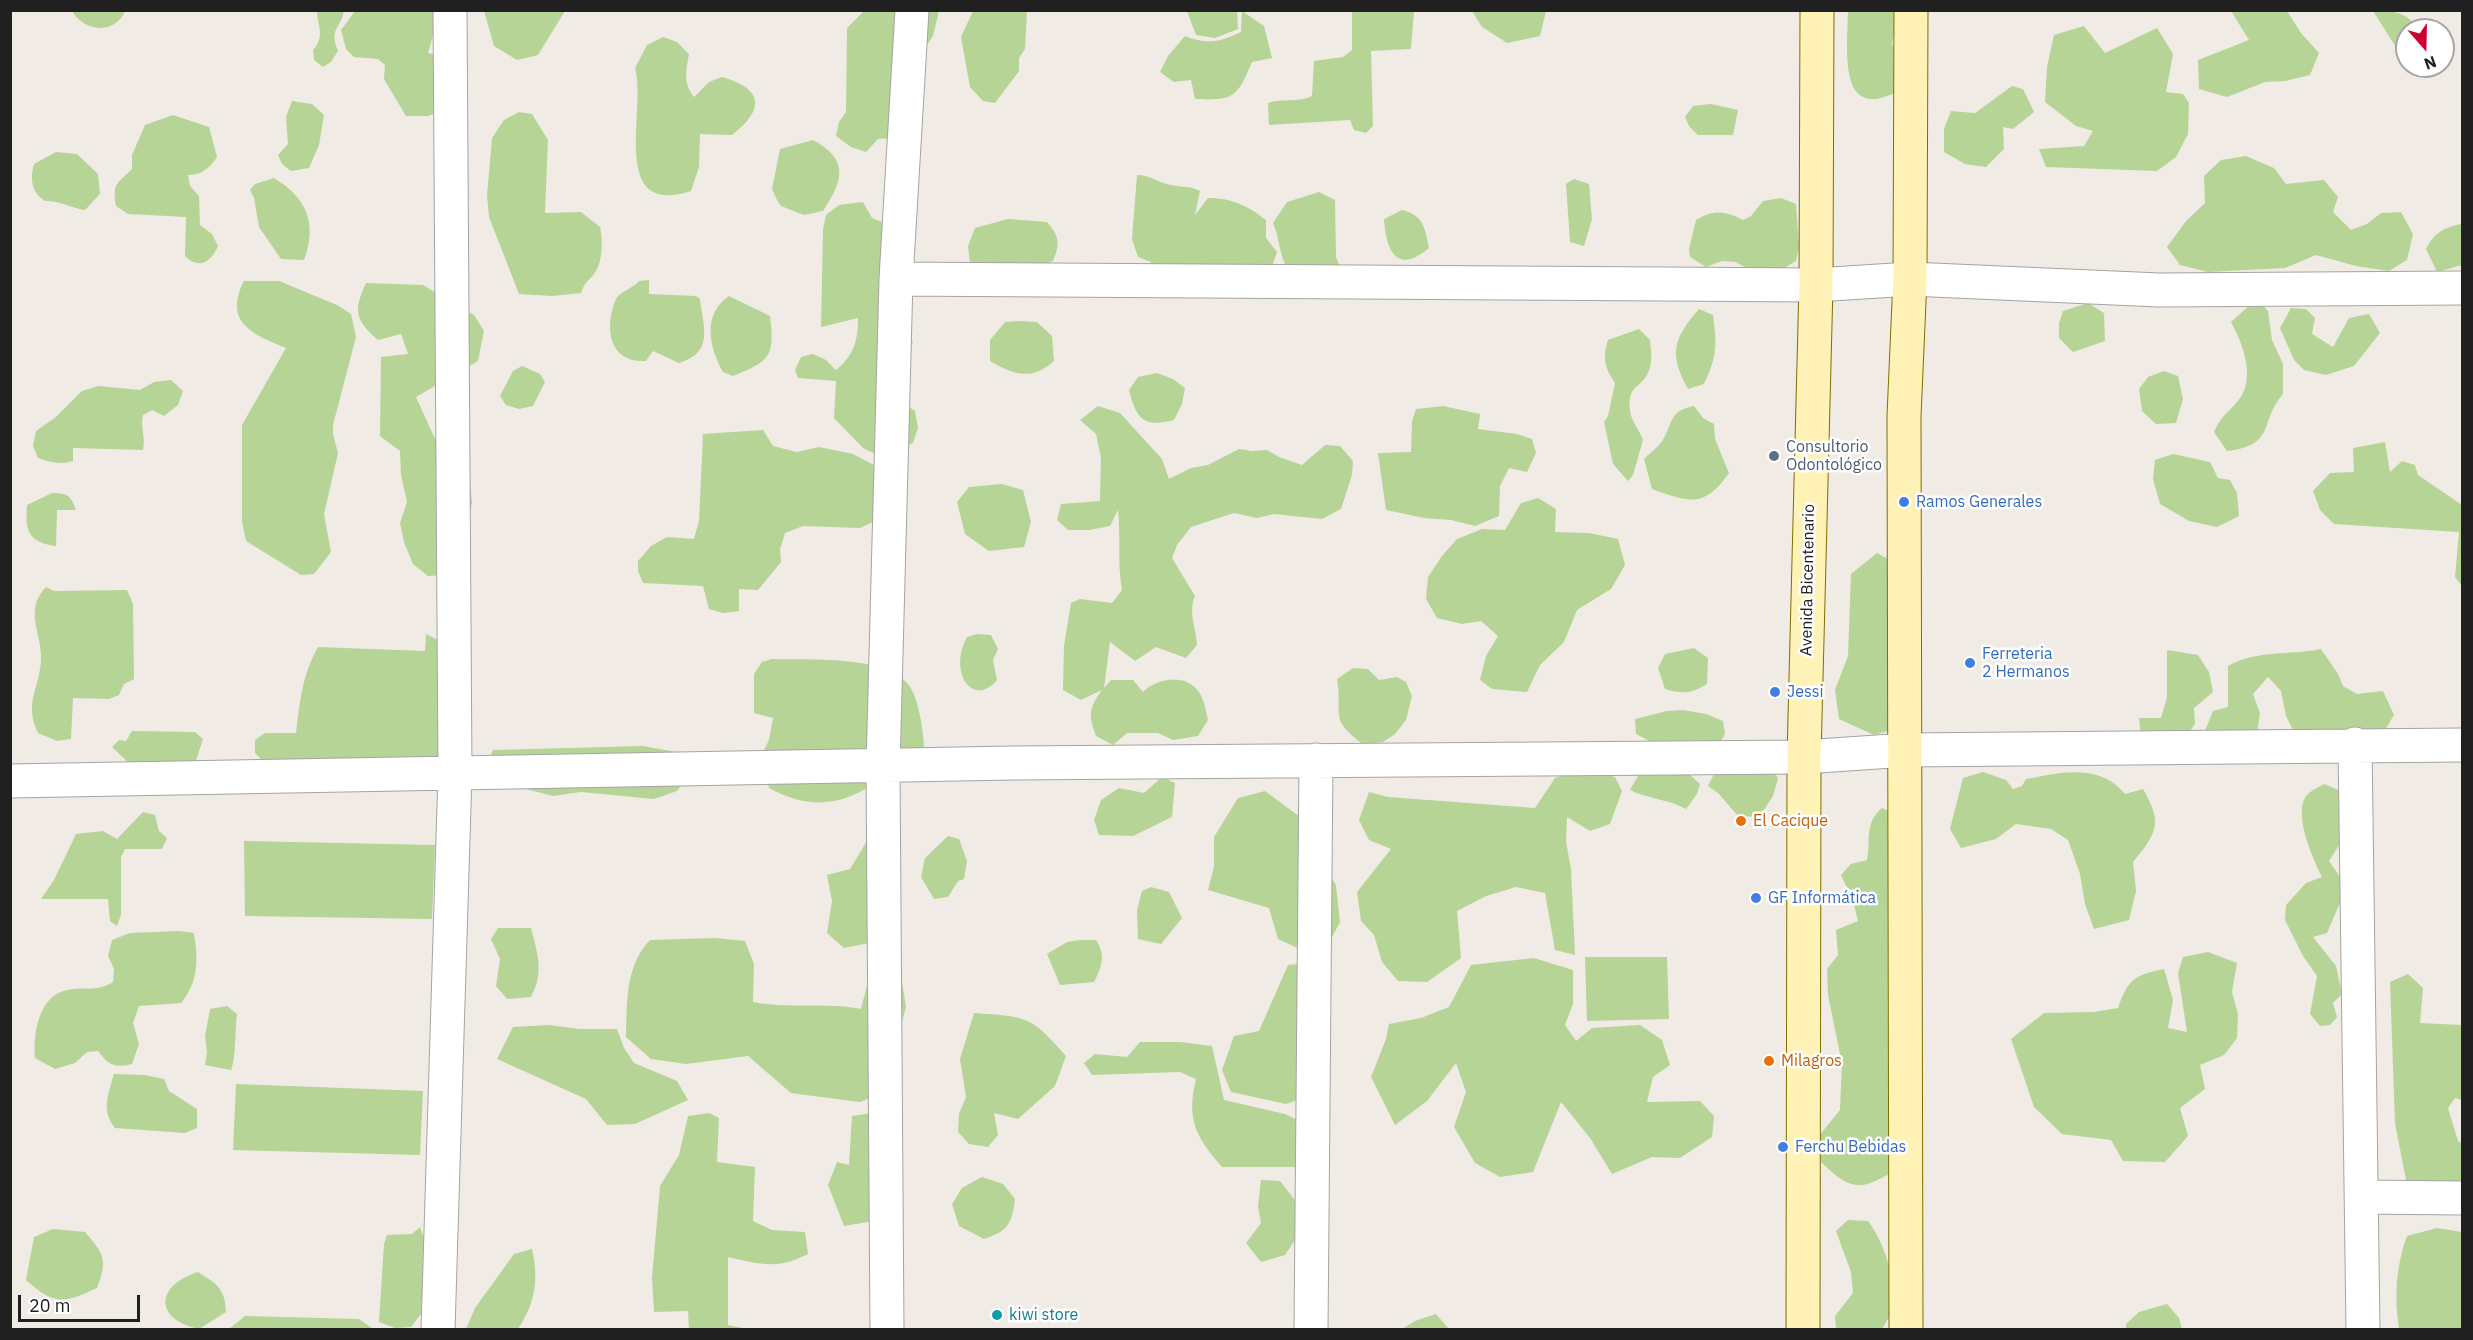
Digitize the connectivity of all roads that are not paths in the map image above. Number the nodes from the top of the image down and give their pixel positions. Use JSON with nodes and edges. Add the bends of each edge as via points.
{"nodes":[{"id":1,"x":450,"y":10,"type":"edge"},
{"id":2,"x":912,"y":10,"type":"edge"},
{"id":3,"x":1818,"y":10,"type":"edge"},
{"id":4,"x":1911,"y":10,"type":"edge"},
{"id":5,"x":896,"y":279,"type":"junction"},
{"id":6,"x":1910,"y":279,"type":"junction"},
{"id":7,"x":1816,"y":285,"type":"junction"},
{"id":8,"x":2463,"y":288,"type":"edge"},
{"id":9,"x":2355,"y":744,"type":"junction"},
{"id":10,"x":2463,"y":745,"type":"edge"},
{"id":11,"x":1906,"y":750,"type":"junction"},
{"id":12,"x":1804,"y":757,"type":"junction"},
{"id":13,"x":1316,"y":760,"type":"junction"},
{"id":14,"x":883,"y":767,"type":"junction"},
{"id":15,"x":455,"y":773,"type":"junction"},
{"id":16,"x":10,"y":781,"type":"edge"},
{"id":17,"x":2362,"y":1197,"type":"junction"},
{"id":18,"x":2463,"y":1198,"type":"edge"},
{"id":19,"x":438,"y":1329,"type":"edge"},
{"id":20,"x":887,"y":1329,"type":"edge"},
{"id":21,"x":1311,"y":1329,"type":"edge"},
{"id":22,"x":1803,"y":1329,"type":"edge"},
{"id":23,"x":1906,"y":1329,"type":"edge"},
{"id":24,"x":2363,"y":1329,"type":"edge"}],
"edges":[{"from":1,"to":15,"type":"street"},
{"from":2,"to":5,"type":"street"},
{"from":3,"to":7,"type":"street","name":"Avenida Bicentenario"},
{"from":4,"to":6,"type":"street"},
{"from":5,"to":7,"type":"street"},
{"from":5,"to":14,"type":"street"},
{"from":6,"to":7,"type":"street"},
{"from":6,"to":8,"type":"street","via":[[2159,290]]},
{"from":6,"to":11,"type":"street","via":[[1904,416]]},
{"from":7,"to":12,"type":"street","name":"Avenida Bicentenario"},
{"from":9,"to":10,"type":"street"},
{"from":9,"to":11,"type":"street"},
{"from":9,"to":17,"type":"street"},
{"from":11,"to":12,"type":"street"},
{"from":11,"to":23,"type":"street"},
{"from":12,"to":13,"type":"street"},
{"from":12,"to":22,"type":"street","name":"Avenida Bicentenario"},
{"from":13,"to":14,"type":"street"},
{"from":13,"to":21,"type":"street"},
{"from":14,"to":15,"type":"street"},
{"from":14,"to":20,"type":"street"},
{"from":15,"to":16,"type":"street"},
{"from":15,"to":19,"type":"street"},
{"from":17,"to":18,"type":"street"},
{"from":17,"to":24,"type":"street"}]}
